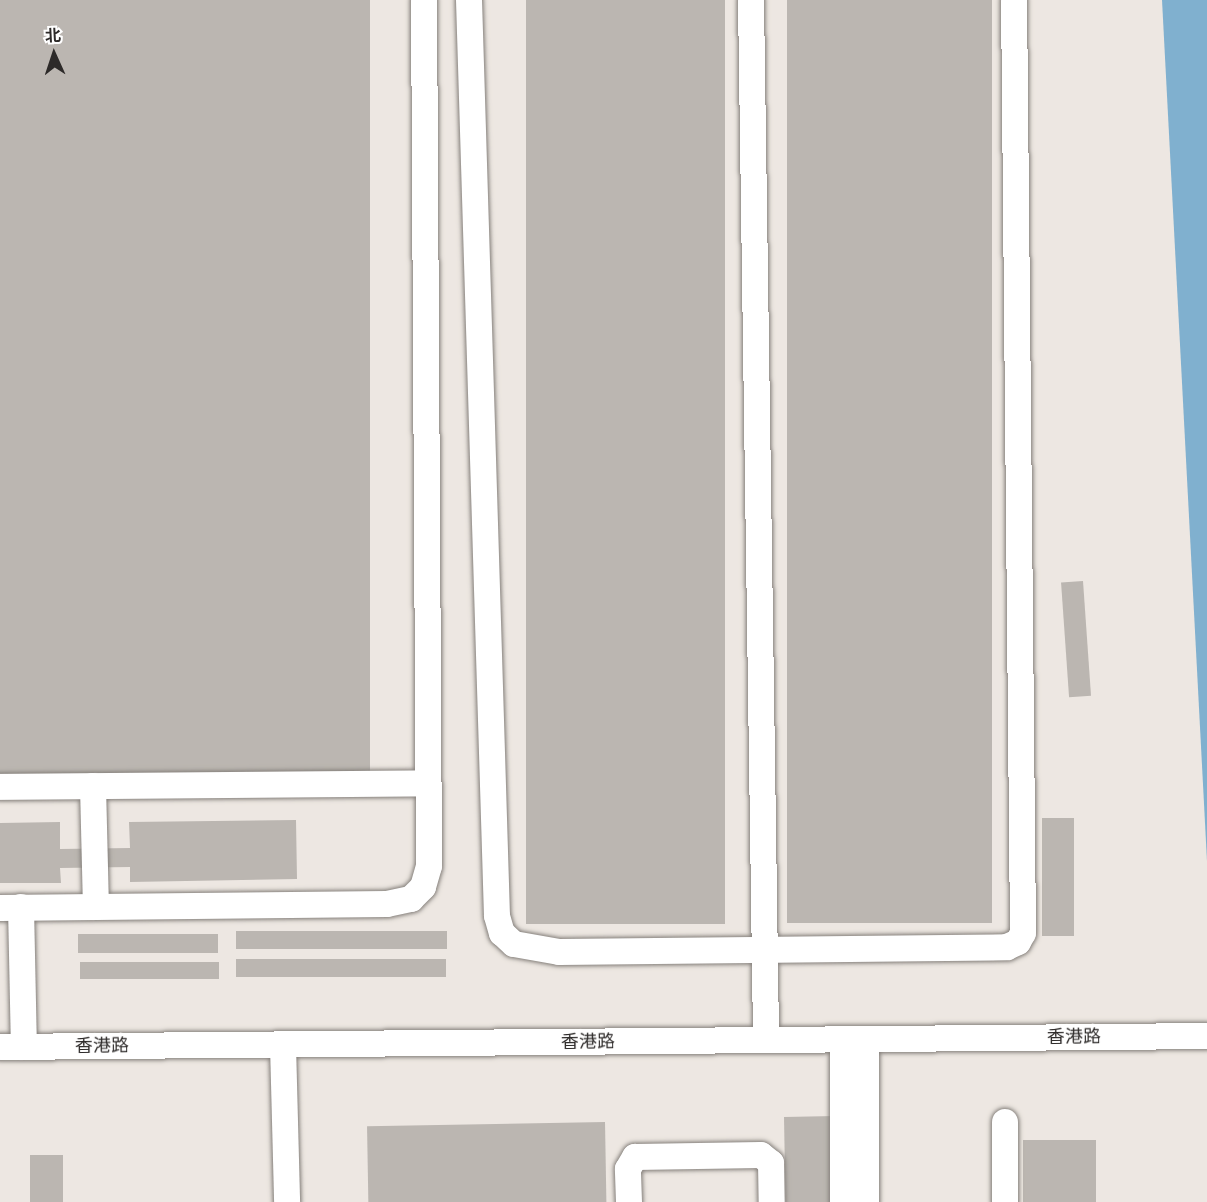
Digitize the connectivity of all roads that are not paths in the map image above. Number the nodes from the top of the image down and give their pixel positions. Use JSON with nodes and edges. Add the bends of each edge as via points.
{"nodes":[{"id":1,"x":424,"y":0,"type":"edge"},
{"id":2,"x":469,"y":0,"type":"edge"},
{"id":3,"x":751,"y":0,"type":"edge"},
{"id":4,"x":1014,"y":0,"type":"edge"},
{"id":5,"x":428,"y":783,"type":"junction"},
{"id":6,"x":93,"y":786,"type":"junction"},
{"id":7,"x":0,"y":787,"type":"edge"},
{"id":8,"x":96,"y":907,"type":"junction"},
{"id":9,"x":10,"y":908,"type":"edge"},
{"id":10,"x":765,"y":951,"type":"junction"},
{"id":11,"x":1207,"y":1036,"type":"edge"},
{"id":12,"x":854,"y":1039,"type":"junction"},
{"id":13,"x":766,"y":1040,"type":"junction"},
{"id":14,"x":283,"y":1045,"type":"junction"},
{"id":15,"x":12,"y":1047,"type":"edge"},
{"id":16,"x":1005,"y":1122,"type":"dead end"},
{"id":17,"x":287,"y":1202,"type":"edge"},
{"id":18,"x":629,"y":1202,"type":"edge"},
{"id":19,"x":772,"y":1202,"type":"edge"},
{"id":20,"x":843,"y":1202,"type":"edge"},
{"id":21,"x":866,"y":1202,"type":"edge"},
{"id":22,"x":1005,"y":1202,"type":"edge"}],
"edges":[{"from":1,"to":5,"type":"street"},
{"from":2,"to":10,"type":"street","via":[[497,916],[502,933],[514,944],[559,952]]},
{"from":3,"to":10,"type":"street"},
{"from":4,"to":10,"type":"street","via":[[1023,933],[1018,942],[1007,947]]},
{"from":5,"to":6,"type":"street"},
{"from":5,"to":8,"type":"street","via":[[429,866],[423,887],[411,899],[387,904]]},
{"from":6,"to":7,"type":"street"},
{"from":6,"to":8,"type":"street"},
{"from":8,"to":9,"type":"street"},
{"from":9,"to":15,"type":"street"},
{"from":10,"to":13,"type":"street"},
{"from":11,"to":12,"type":"street","name":"香港路"},
{"from":12,"to":13,"type":"street","name":"香港路"},
{"from":12,"to":20,"type":"street"},
{"from":12,"to":21,"type":"street"},
{"from":13,"to":14,"type":"street","name":"香港路"},
{"from":14,"to":15,"type":"street","name":"香港路"},
{"from":14,"to":17,"type":"street"},
{"from":16,"to":22,"type":"street"},
{"from":18,"to":19,"type":"street","via":[[628,1169],[635,1157],[761,1155],[771,1163]]}]}
